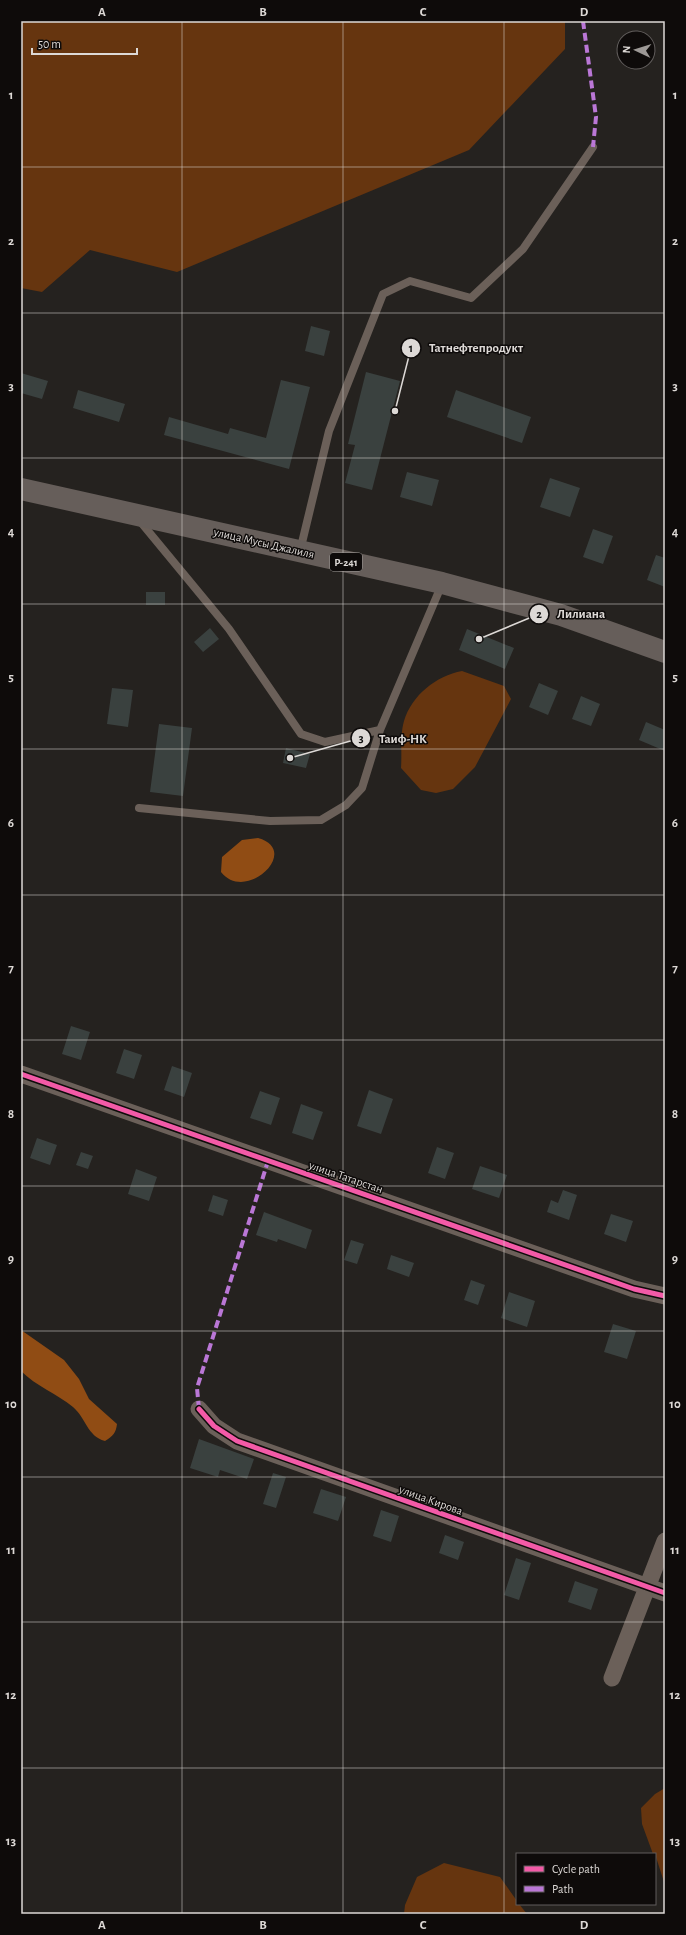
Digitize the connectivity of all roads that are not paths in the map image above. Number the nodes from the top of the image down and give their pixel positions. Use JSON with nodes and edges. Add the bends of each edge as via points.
{"nodes":[{"id":1,"x":593,"y":147,"type":"dead end"},
{"id":2,"x":21,"y":489,"type":"edge"},
{"id":3,"x":135,"y":514,"type":"junction"},
{"id":4,"x":300,"y":551,"type":"junction"},
{"id":5,"x":442,"y":583,"type":"junction"},
{"id":6,"x":665,"y":652,"type":"edge"},
{"id":7,"x":380,"y":730,"type":"junction"},
{"id":8,"x":139,"y":808,"type":"dead end"},
{"id":9,"x":21,"y":1074,"type":"edge"},
{"id":10,"x":665,"y":1296,"type":"edge"},
{"id":11,"x":199,"y":1409,"type":"dead end"},
{"id":12,"x":665,"y":1541,"type":"edge"},
{"id":13,"x":647,"y":1588,"type":"junction"},
{"id":14,"x":665,"y":1593,"type":"edge"},
{"id":15,"x":612,"y":1678,"type":"dead end"}],
"edges":[{"from":1,"to":4,"type":"lane","via":[[523,249],[471,298],[410,281],[383,294],[329,431]]},
{"from":2,"to":3,"type":"highway","name":"улица Мусы Джалиля","number":"Р-241"},
{"from":3,"to":4,"type":"highway","name":"улица Мусы Джалиля","number":"Р-241"},
{"from":3,"to":7,"type":"lane","via":[[229,629],[301,734],[325,742]]},
{"from":4,"to":5,"type":"highway","name":"улица Мусы Джалиля","number":"Р-241"},
{"from":5,"to":6,"type":"highway","name":"улица Мусы Джалиля","number":"Р-241","via":[[561,615]]},
{"from":5,"to":7,"type":"lane"},
{"from":7,"to":8,"type":"lane","via":[[362,788],[346,805],[321,820],[270,821]]},
{"from":9,"to":10,"type":"street","name":"улица Татарстан","via":[[634,1290]]},
{"from":11,"to":13,"type":"street","name":"улица Кирова","via":[[214,1426],[237,1440]]},
{"from":12,"to":13,"type":"street"},
{"from":13,"to":14,"type":"street","name":"улица Кирова"},
{"from":13,"to":15,"type":"street"}]}
